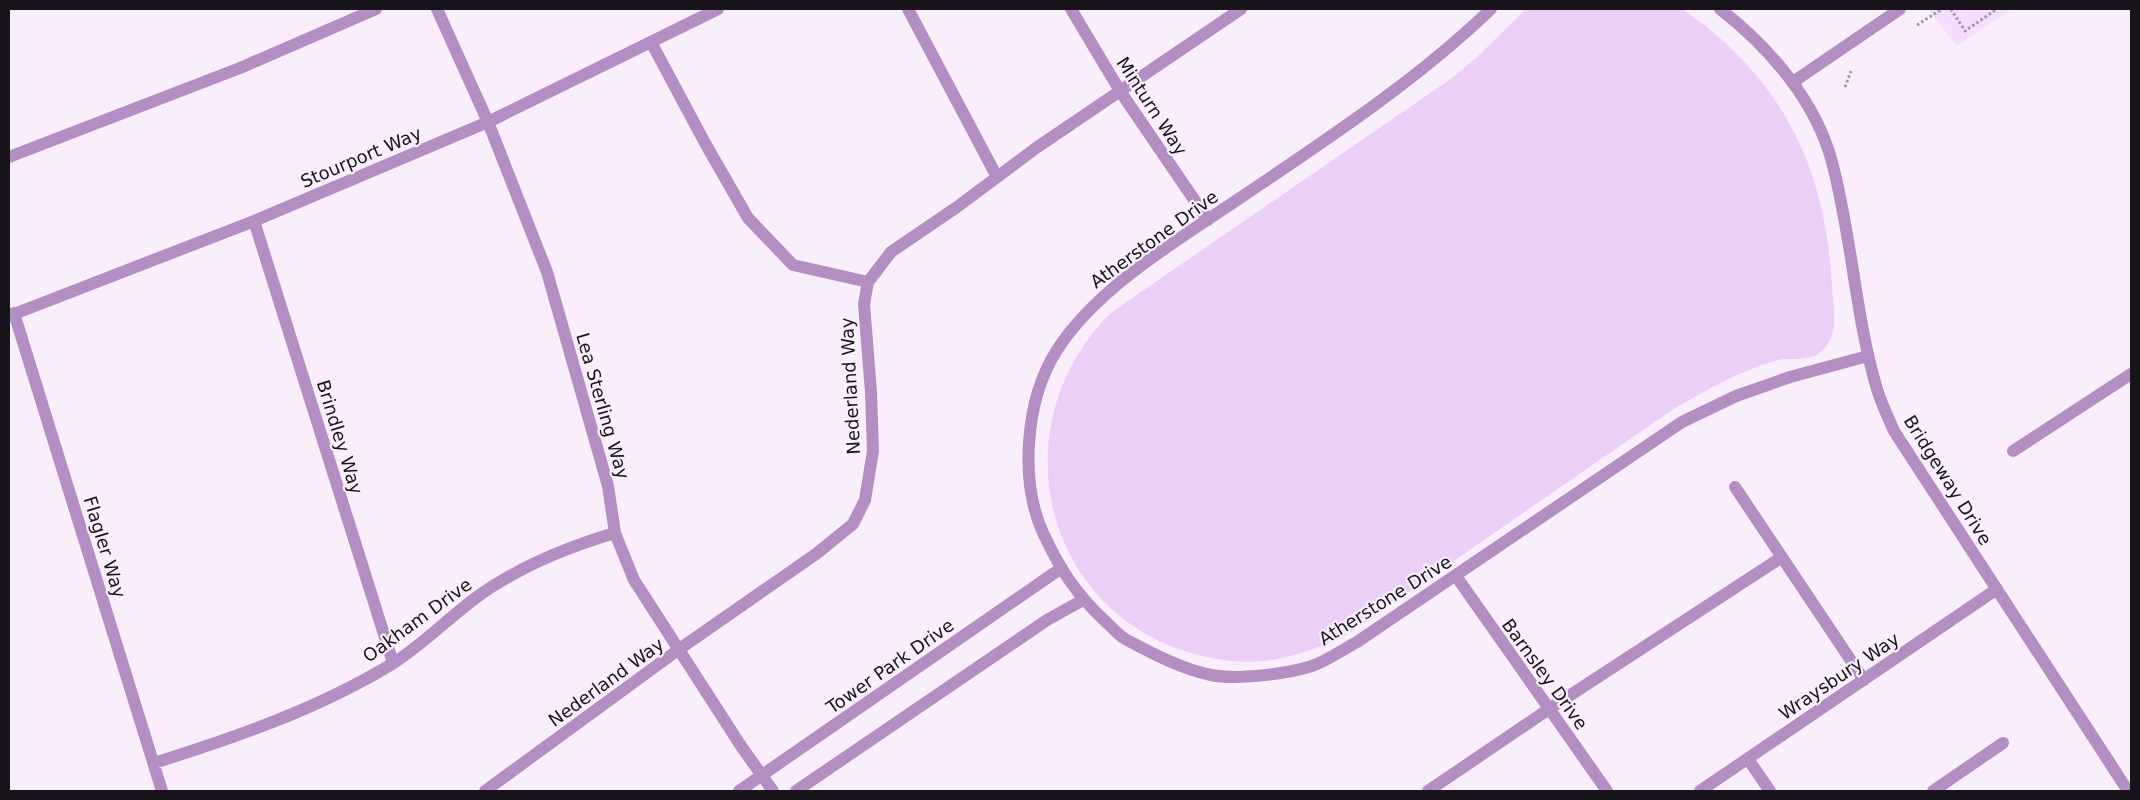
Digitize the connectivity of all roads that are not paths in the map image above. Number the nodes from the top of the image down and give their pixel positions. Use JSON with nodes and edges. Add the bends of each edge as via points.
{"nodes":[{"id":1,"x":376,"y":9,"type":"edge"},
{"id":2,"x":437,"y":9,"type":"edge"},
{"id":3,"x":718,"y":9,"type":"edge"},
{"id":4,"x":908,"y":9,"type":"edge"},
{"id":5,"x":1070,"y":9,"type":"edge"},
{"id":6,"x":1241,"y":9,"type":"edge"},
{"id":7,"x":1491,"y":9,"type":"edge"},
{"id":8,"x":1720,"y":9,"type":"edge"},
{"id":9,"x":1900,"y":9,"type":"edge"},
{"id":10,"x":651,"y":42,"type":"junction"},
{"id":11,"x":1793,"y":82,"type":"junction"},
{"id":12,"x":1120,"y":91,"type":"junction"},
{"id":13,"x":488,"y":122,"type":"junction"},
{"id":14,"x":9,"y":157,"type":"edge"},
{"id":15,"x":997,"y":177,"type":"junction"},
{"id":16,"x":1208,"y":220,"type":"junction"},
{"id":17,"x":254,"y":221,"type":"junction"},
{"id":18,"x":868,"y":282,"type":"junction"},
{"id":19,"x":12,"y":315,"type":"edge"},
{"id":20,"x":1868,"y":356,"type":"junction"},
{"id":21,"x":2131,"y":374,"type":"edge"},
{"id":22,"x":2013,"y":451,"type":"dead end"},
{"id":23,"x":1735,"y":488,"type":"dead end"},
{"id":24,"x":615,"y":533,"type":"junction"},
{"id":25,"x":1782,"y":557,"type":"junction"},
{"id":26,"x":1060,"y":568,"type":"junction"},
{"id":27,"x":1456,"y":576,"type":"junction"},
{"id":28,"x":1997,"y":589,"type":"junction"},
{"id":29,"x":1083,"y":600,"type":"junction"},
{"id":30,"x":678,"y":650,"type":"junction"},
{"id":31,"x":394,"y":663,"type":"junction"},
{"id":32,"x":1864,"y":680,"type":"junction"},
{"id":33,"x":1549,"y":709,"type":"junction"},
{"id":34,"x":2003,"y":743,"type":"dead end"},
{"id":35,"x":1748,"y":759,"type":"junction"},
{"id":36,"x":154,"y":763,"type":"junction"},
{"id":37,"x":762,"y":776,"type":"junction"},
{"id":38,"x":162,"y":791,"type":"edge"},
{"id":39,"x":485,"y":791,"type":"edge"},
{"id":40,"x":739,"y":791,"type":"edge"},
{"id":41,"x":773,"y":791,"type":"edge"},
{"id":42,"x":796,"y":791,"type":"edge"},
{"id":43,"x":1428,"y":791,"type":"edge"},
{"id":44,"x":1607,"y":791,"type":"edge"},
{"id":45,"x":1700,"y":791,"type":"edge"},
{"id":46,"x":1770,"y":791,"type":"edge"},
{"id":47,"x":1933,"y":791,"type":"edge"},
{"id":48,"x":2128,"y":791,"type":"edge"}],
"edges":[{"from":1,"to":14,"type":"street","via":[[240,68]]},
{"from":2,"to":13,"type":"street","name":"Lea Sterling Way"},
{"from":3,"to":10,"type":"street","name":"Stourport Way"},
{"from":4,"to":15,"type":"street"},
{"from":5,"to":12,"type":"street","name":"Minturn Way"},
{"from":6,"to":12,"type":"street","name":"Nederland Way"},
{"from":7,"to":16,"type":"street","name":"Atherstone Drive","via":[[1456,43],[1314,148]]},
{"from":8,"to":11,"type":"street","name":"Bridgeway Drive","via":[[1765,47]]},
{"from":9,"to":11,"type":"street"},
{"from":10,"to":13,"type":"street","name":"Stourport Way"},
{"from":10,"to":18,"type":"street","via":[[748,218],[793,265]]},
{"from":11,"to":20,"type":"street","name":"Bridgeway Drive","via":[[1816,120],[1832,161]]},
{"from":12,"to":15,"type":"street","name":"Nederland Way"},
{"from":12,"to":16,"type":"street","name":"Minturn Way"},
{"from":13,"to":17,"type":"street","name":"Stourport Way"},
{"from":13,"to":24,"type":"street","name":"Lea Sterling Way","via":[[547,272],[608,486]]},
{"from":15,"to":18,"type":"street","name":"Nederland Way","via":[[891,252]]},
{"from":16,"to":26,"type":"street","name":"Atherstone Drive","via":[[1123,280],[1092,307],[1057,350],[1037,392],[1029,438],[1030,480],[1038,522]]},
{"from":17,"to":19,"type":"street","name":"Stourport Way"},
{"from":17,"to":31,"type":"street","name":"Brindley Way"},
{"from":18,"to":30,"type":"street","name":"Nederland Way","via":[[864,304],[873,452],[866,500],[853,524],[816,554]]},
{"from":19,"to":36,"type":"street","name":"Flagler Way"},
{"from":20,"to":27,"type":"street","name":"Atherstone Drive","via":[[1790,377],[1736,396],[1682,422]]},
{"from":20,"to":28,"type":"street","name":"Bridgeway Drive","via":[[1877,392],[1894,431]]},
{"from":21,"to":22,"type":"street"},
{"from":23,"to":25,"type":"street"},
{"from":24,"to":30,"type":"street","name":"Lea Sterling Way","via":[[634,580]]},
{"from":24,"to":31,"type":"street","name":"Oakham Drive","via":[[567,547],[519,571],[481,594]]},
{"from":25,"to":32,"type":"street"},
{"from":25,"to":33,"type":"street"},
{"from":26,"to":29,"type":"street","name":"Atherstone Drive"},
{"from":26,"to":37,"type":"street","name":"Tower Park Drive"},
{"from":27,"to":29,"type":"street","name":"Atherstone Drive","via":[[1357,642],[1313,666],[1264,676],[1212,675],[1161,658],[1123,638]]},
{"from":27,"to":33,"type":"street","name":"Barnsley Drive"},
{"from":28,"to":32,"type":"street","name":"Wraysbury Way"},
{"from":28,"to":48,"type":"street","name":"Bridgeway Drive"},
{"from":29,"to":42,"type":"street","via":[[1047,620]]},
{"from":30,"to":37,"type":"street","name":"Lea Sterling Way"},
{"from":30,"to":39,"type":"street","name":"Nederland Way"},
{"from":31,"to":36,"type":"street","name":"Oakham Drive","via":[[344,691],[283,718]]},
{"from":32,"to":35,"type":"street","name":"Wraysbury Way"},
{"from":33,"to":43,"type":"street"},
{"from":33,"to":44,"type":"street","name":"Barnsley Drive"},
{"from":34,"to":47,"type":"street"},
{"from":35,"to":45,"type":"street","name":"Wraysbury Way"},
{"from":35,"to":46,"type":"street"},
{"from":36,"to":38,"type":"street","name":"Flagler Way"},
{"from":37,"to":40,"type":"street","name":"Tower Park Drive"},
{"from":37,"to":41,"type":"street","name":"Lea Sterling Way"}]}
